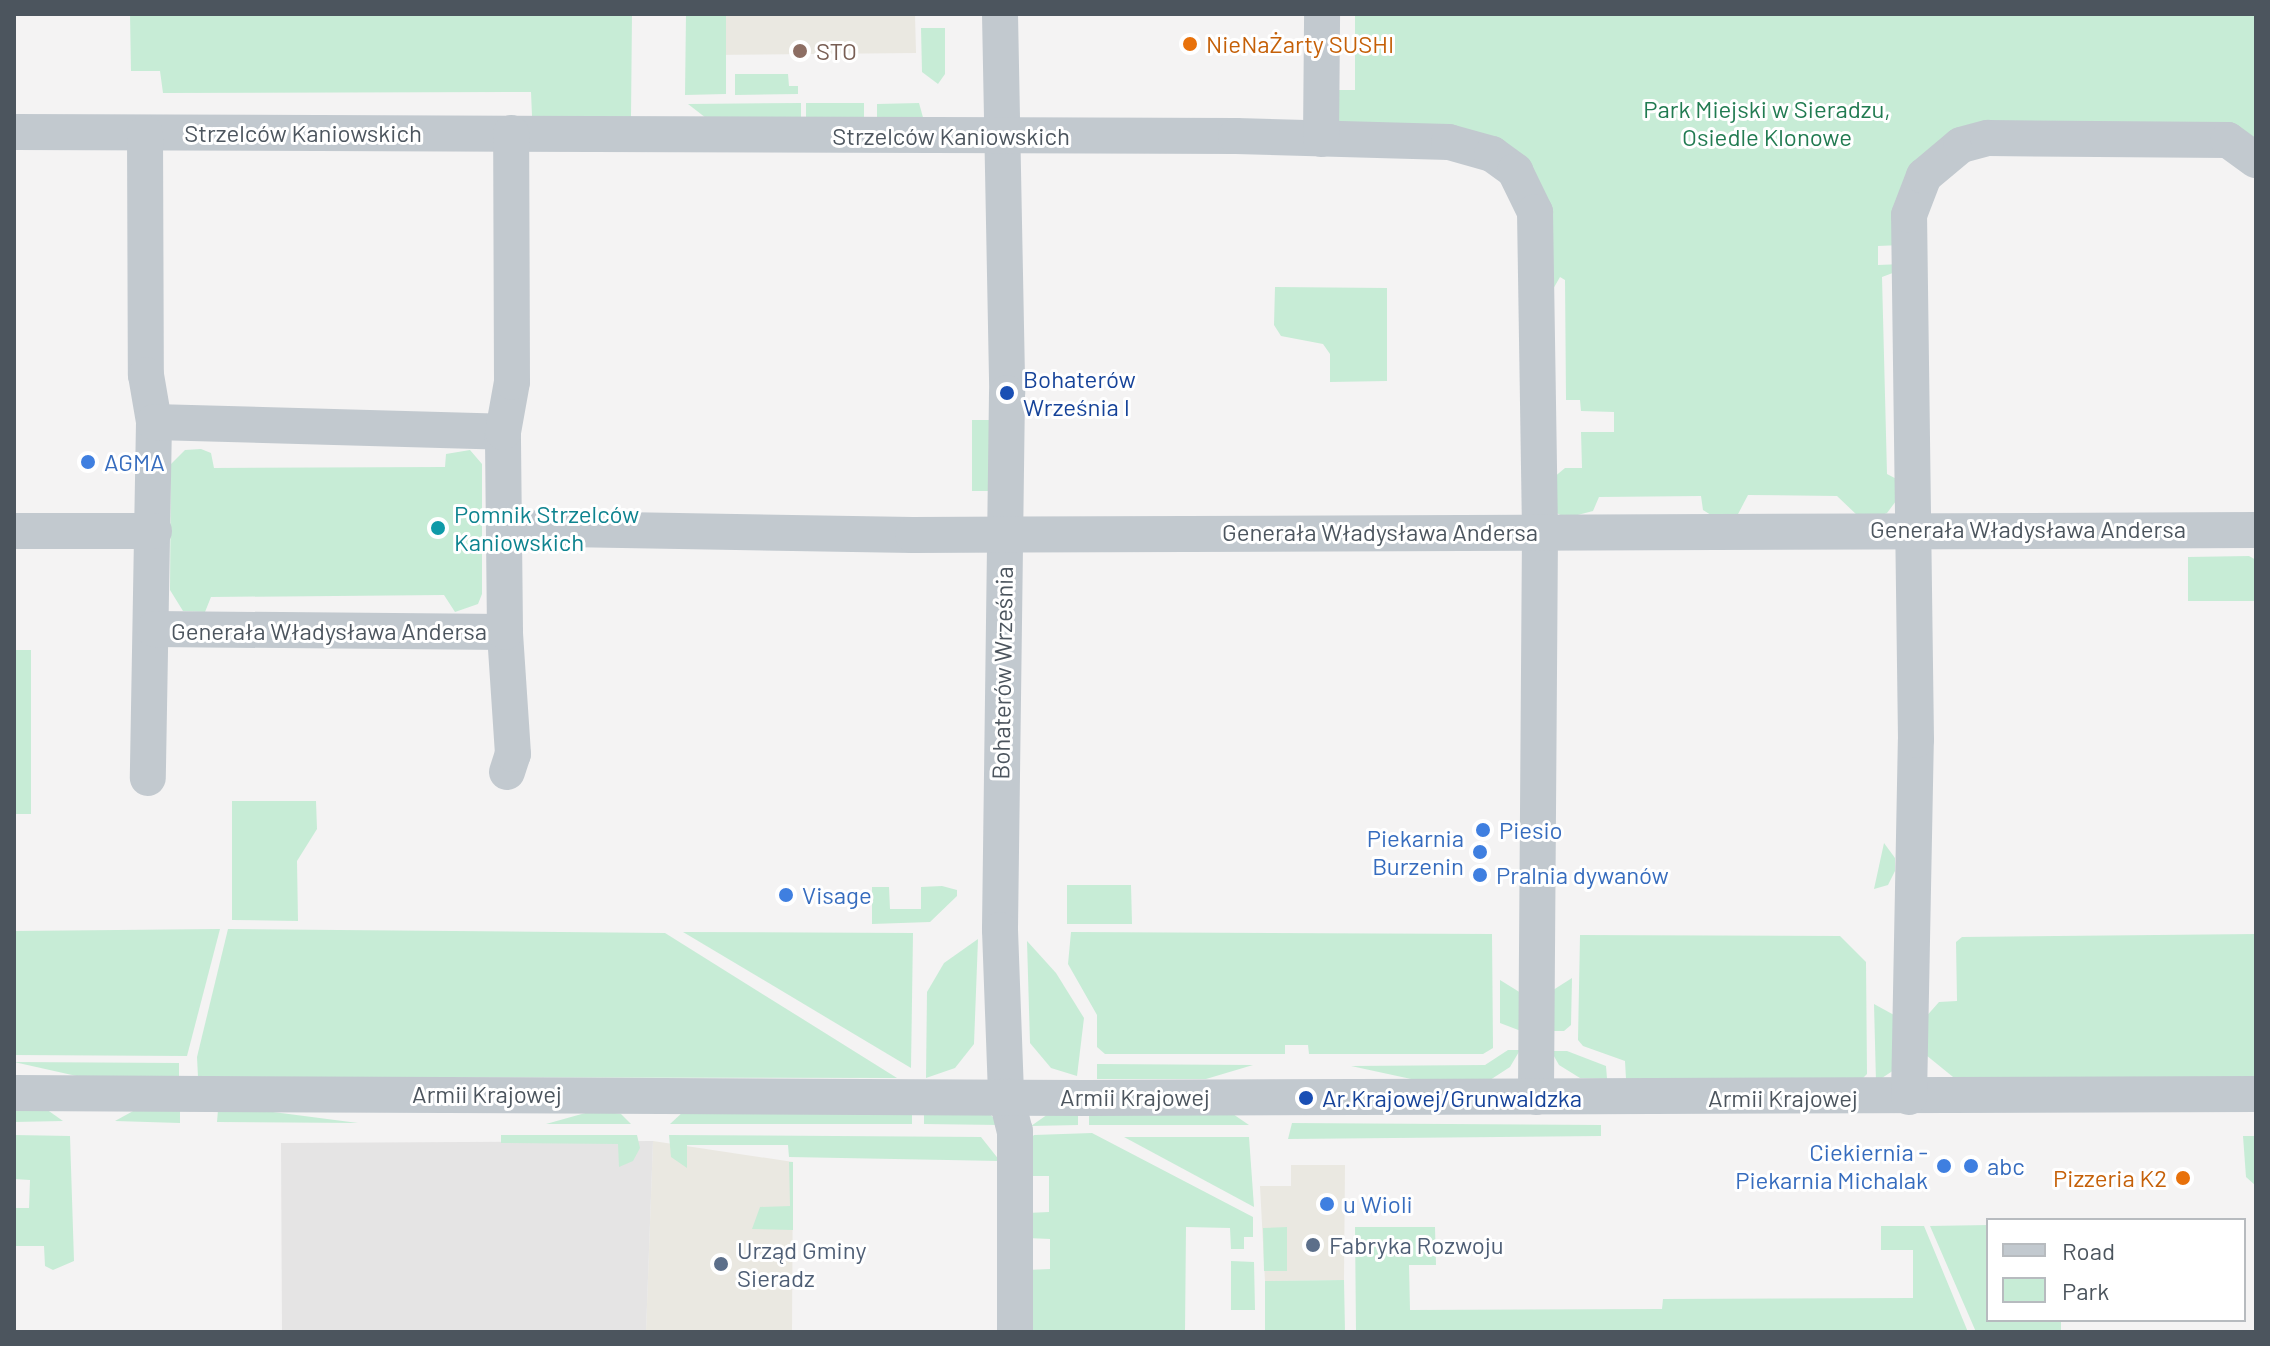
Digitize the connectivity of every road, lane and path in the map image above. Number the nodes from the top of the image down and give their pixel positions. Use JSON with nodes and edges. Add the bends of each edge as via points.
{"nodes":[{"id":1,"x":1000,"y":14,"type":"edge"},
{"id":2,"x":1322,"y":14,"type":"edge"},
{"id":3,"x":14,"y":132,"type":"edge"},
{"id":4,"x":145,"y":133,"type":"junction"},
{"id":5,"x":511,"y":133,"type":"junction"},
{"id":6,"x":1005,"y":136,"type":"junction"},
{"id":7,"x":1321,"y":139,"type":"junction"},
{"id":8,"x":2256,"y":160,"type":"edge"},
{"id":9,"x":154,"y":422,"type":"junction"},
{"id":10,"x":503,"y":432,"type":"junction"},
{"id":11,"x":505,"y":528,"type":"junction"},
{"id":12,"x":1914,"y":528,"type":"junction"},
{"id":13,"x":2256,"y":530,"type":"edge"},
{"id":14,"x":14,"y":531,"type":"edge"},
{"id":15,"x":154,"y":531,"type":"junction"},
{"id":16,"x":1540,"y":532,"type":"junction"},
{"id":17,"x":1005,"y":534,"type":"junction"},
{"id":18,"x":154,"y":629,"type":"junction"},
{"id":19,"x":505,"y":632,"type":"junction"},
{"id":20,"x":507,"y":772,"type":"dead end"},
{"id":21,"x":148,"y":778,"type":"dead end"},
{"id":22,"x":14,"y":1093,"type":"edge"},
{"id":23,"x":2256,"y":1094,"type":"edge"},
{"id":24,"x":1006,"y":1096,"type":"junction"},
{"id":25,"x":1536,"y":1097,"type":"junction"},
{"id":26,"x":1909,"y":1097,"type":"junction"},
{"id":27,"x":1015,"y":1332,"type":"edge"}],
"edges":[{"from":1,"to":6,"type":"street","name":"Bohaterów Września"},
{"from":2,"to":7,"type":"street"},
{"from":3,"to":4,"type":"street","name":"Strzelców Kaniowskich"},
{"from":4,"to":5,"type":"street","name":"Strzelców Kaniowskich"},
{"from":4,"to":9,"type":"street","name":"Generała Władysława Andersa","via":[[146,375]]},
{"from":5,"to":6,"type":"street","name":"Strzelców Kaniowskich"},
{"from":5,"to":10,"type":"street","name":"Generała Władysława Andersa","via":[[512,382]]},
{"from":6,"to":7,"type":"street","name":"Strzelców Kaniowskich"},
{"from":6,"to":17,"type":"street","name":"Bohaterów Września"},
{"from":7,"to":16,"type":"street","name":"Strzelców Kaniowskich","via":[[1449,142],[1492,154],[1515,171],[1535,212]]},
{"from":8,"to":12,"type":"street","via":[[2228,140],[1988,138],[1961,145],[1924,176],[1909,215]]},
{"from":9,"to":10,"type":"street"},
{"from":9,"to":15,"type":"street","name":"Generała Władysława Andersa"},
{"from":10,"to":11,"type":"street","name":"Generała Władysława Andersa"},
{"from":11,"to":17,"type":"street","name":"Generała Władysława Andersa"},
{"from":11,"to":19,"type":"street","name":"Generała Władysława Andersa"},
{"from":12,"to":13,"type":"street","name":"Generała Władysława Andersa"},
{"from":12,"to":16,"type":"street","name":"Generała Władysława Andersa"},
{"from":12,"to":26,"type":"street"},
{"from":14,"to":15,"type":"street"},
{"from":15,"to":18,"type":"street","name":"Generała Władysława Andersa"},
{"from":16,"to":17,"type":"street","name":"Generała Władysława Andersa"},
{"from":16,"to":25,"type":"street","name":"Strzelców Kaniowskich"},
{"from":17,"to":24,"type":"street","name":"Bohaterów Września","via":[[1000,583],[1000,930]]},
{"from":18,"to":19,"type":"street","name":"Generała Władysława Andersa"},
{"from":18,"to":21,"type":"street","name":"Generała Władysława Andersa"},
{"from":19,"to":20,"type":"street","name":"Generała Władysława Andersa","via":[[513,754]]},
{"from":22,"to":24,"type":"street","name":"Armii Krajowej"},
{"from":23,"to":26,"type":"street","name":"Armii Krajowej"},
{"from":24,"to":25,"type":"street","name":"Armii Krajowej"},
{"from":24,"to":27,"type":"street","name":"Bohaterów Września","via":[[1015,1131]]},
{"from":25,"to":26,"type":"street","name":"Armii Krajowej"}]}
